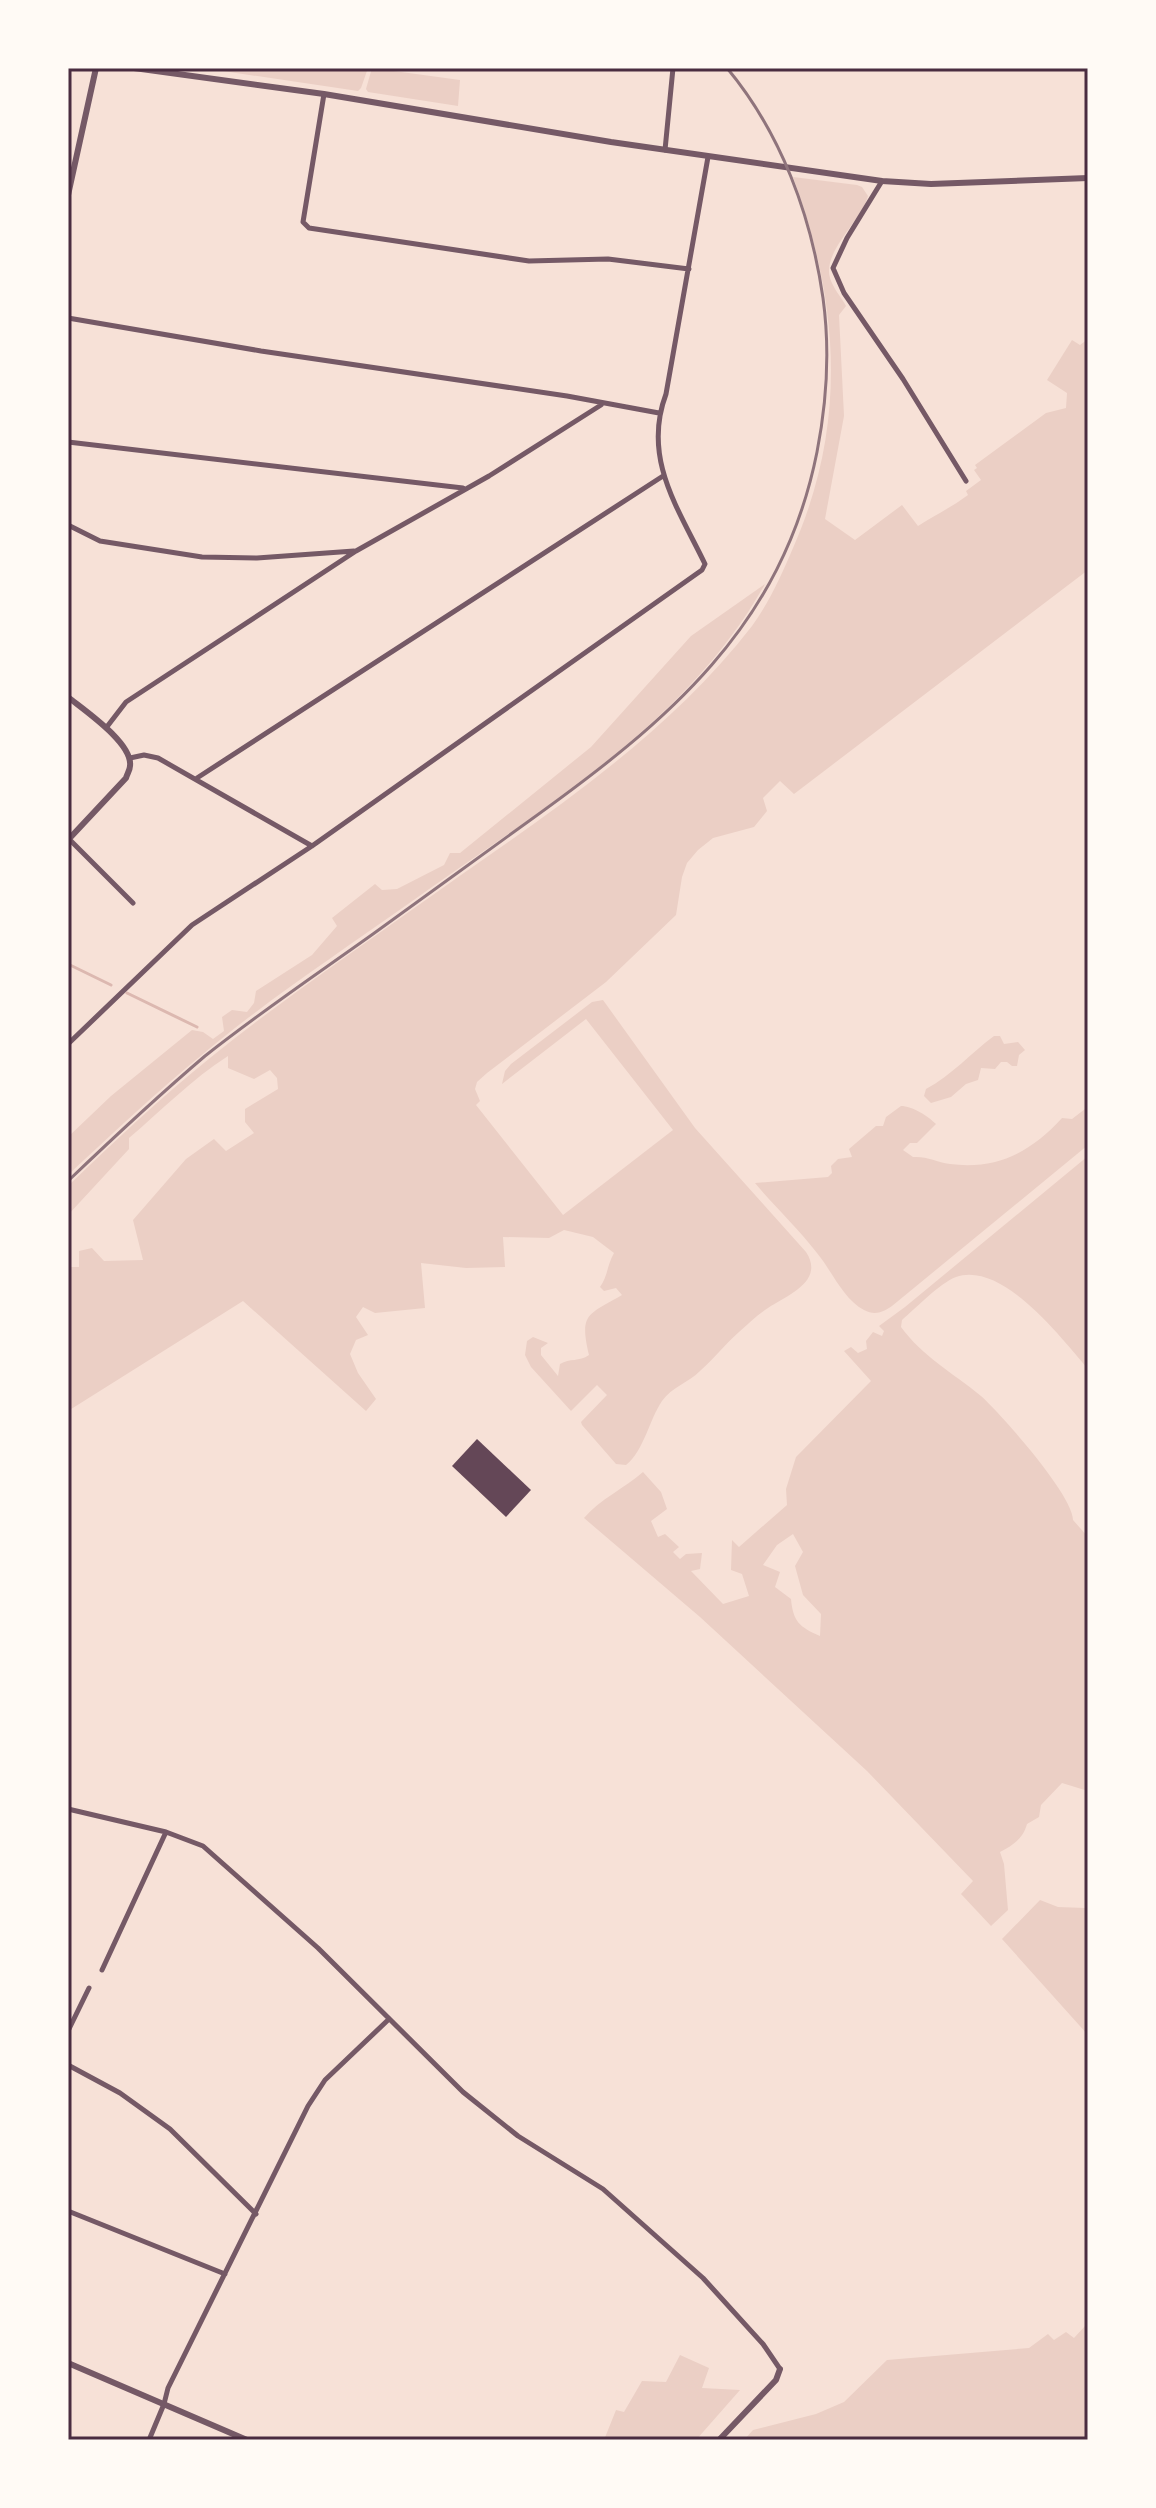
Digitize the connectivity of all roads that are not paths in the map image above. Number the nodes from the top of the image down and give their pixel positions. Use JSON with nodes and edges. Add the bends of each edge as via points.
{"nodes":[{"id":1,"x":96,"y":68,"type":"edge"},
{"id":2,"x":134,"y":68,"type":"edge"},
{"id":3,"x":673,"y":68,"type":"edge"},
{"id":4,"x":324,"y":94,"type":"junction"},
{"id":5,"x":665,"y":150,"type":"junction"},
{"id":6,"x":708,"y":157,"type":"junction"},
{"id":7,"x":1088,"y":178,"type":"edge"},
{"id":8,"x":882,"y":181,"type":"junction"},
{"id":9,"x":68,"y":195,"type":"edge"},
{"id":10,"x":689,"y":269,"type":"junction"},
{"id":11,"x":68,"y":318,"type":"edge"},
{"id":12,"x":602,"y":404,"type":"junction"},
{"id":13,"x":659,"y":413,"type":"junction"},
{"id":14,"x":68,"y":442,"type":"edge"},
{"id":15,"x":663,"y":476,"type":"junction"},
{"id":16,"x":966,"y":481,"type":"dead end"},
{"id":17,"x":464,"y":488,"type":"junction"},
{"id":18,"x":68,"y":525,"type":"edge"},
{"id":19,"x":356,"y":551,"type":"junction"},
{"id":20,"x":68,"y":697,"type":"edge"},
{"id":21,"x":106,"y":728,"type":"junction"},
{"id":22,"x":130,"y":758,"type":"junction"},
{"id":23,"x":197,"y":778,"type":"junction"},
{"id":24,"x":68,"y":839,"type":"edge"},
{"id":25,"x":312,"y":846,"type":"junction"},
{"id":26,"x":133,"y":903,"type":"dead end"},
{"id":27,"x":68,"y":1044,"type":"edge"},
{"id":28,"x":68,"y":1809,"type":"edge"},
{"id":29,"x":166,"y":1832,"type":"junction"},
{"id":30,"x":102,"y":1970,"type":"dead end"},
{"id":31,"x":89,"y":1988,"type":"dead end"},
{"id":32,"x":388,"y":2020,"type":"junction"},
{"id":33,"x":68,"y":2031,"type":"edge"},
{"id":34,"x":68,"y":2065,"type":"edge"},
{"id":35,"x":68,"y":2211,"type":"edge"},
{"id":36,"x":256,"y":2214,"type":"junction"},
{"id":37,"x":225,"y":2274,"type":"junction"},
{"id":38,"x":68,"y":2363,"type":"edge"},
{"id":39,"x":780,"y":2369,"type":"joint"},
{"id":40,"x":164,"y":2404,"type":"junction"},
{"id":41,"x":149,"y":2440,"type":"edge"},
{"id":42,"x":247,"y":2440,"type":"edge"},
{"id":43,"x":719,"y":2440,"type":"edge"}],
"edges":[{"from":1,"to":9,"type":"street"},
{"from":2,"to":4,"type":"street"},
{"from":3,"to":5,"type":"street"},
{"from":4,"to":5,"type":"street"},
{"from":4,"to":10,"type":"street","via":[[303,222],[309,228],[529,261],[608,259]]},
{"from":5,"to":6,"type":"street"},
{"from":6,"to":8,"type":"street"},
{"from":6,"to":10,"type":"street"},
{"from":7,"to":8,"type":"street"},
{"from":8,"to":16,"type":"street","via":[[833,268]]},
{"from":10,"to":13,"type":"street"},
{"from":11,"to":12,"type":"street"},
{"from":12,"to":13,"type":"street"},
{"from":12,"to":17,"type":"street"},
{"from":13,"to":15,"type":"street","via":[[657,448]]},
{"from":14,"to":17,"type":"street"},
{"from":15,"to":23,"type":"street"},
{"from":15,"to":25,"type":"street","via":[[705,564],[702,570]]},
{"from":17,"to":19,"type":"street"},
{"from":18,"to":19,"type":"street","via":[[100,541],[202,557]]},
{"from":19,"to":21,"type":"street","via":[[126,702]]},
{"from":20,"to":21,"type":"street"},
{"from":21,"to":22,"type":"street"},
{"from":22,"to":23,"type":"street","via":[[158,758]]},
{"from":22,"to":24,"type":"street","via":[[126,778]]},
{"from":23,"to":25,"type":"street"},
{"from":24,"to":26,"type":"street"},
{"from":25,"to":27,"type":"street","via":[[192,925]]},
{"from":28,"to":29,"type":"street"},
{"from":29,"to":30,"type":"street"},
{"from":29,"to":32,"type":"street","via":[[203,1846],[318,1948]]},
{"from":31,"to":33,"type":"street"},
{"from":32,"to":36,"type":"street","via":[[325,2080]]},
{"from":32,"to":39,"type":"street","via":[[518,2136],[603,2189],[637,2219],[733,2309]]},
{"from":34,"to":36,"type":"street","via":[[170,2129]]},
{"from":35,"to":37,"type":"street"},
{"from":36,"to":37,"type":"street"},
{"from":37,"to":40,"type":"street"},
{"from":38,"to":40,"type":"street"},
{"from":39,"to":43,"type":"street","via":[[776,2380]]},
{"from":40,"to":41,"type":"street"},
{"from":40,"to":42,"type":"street"}]}
